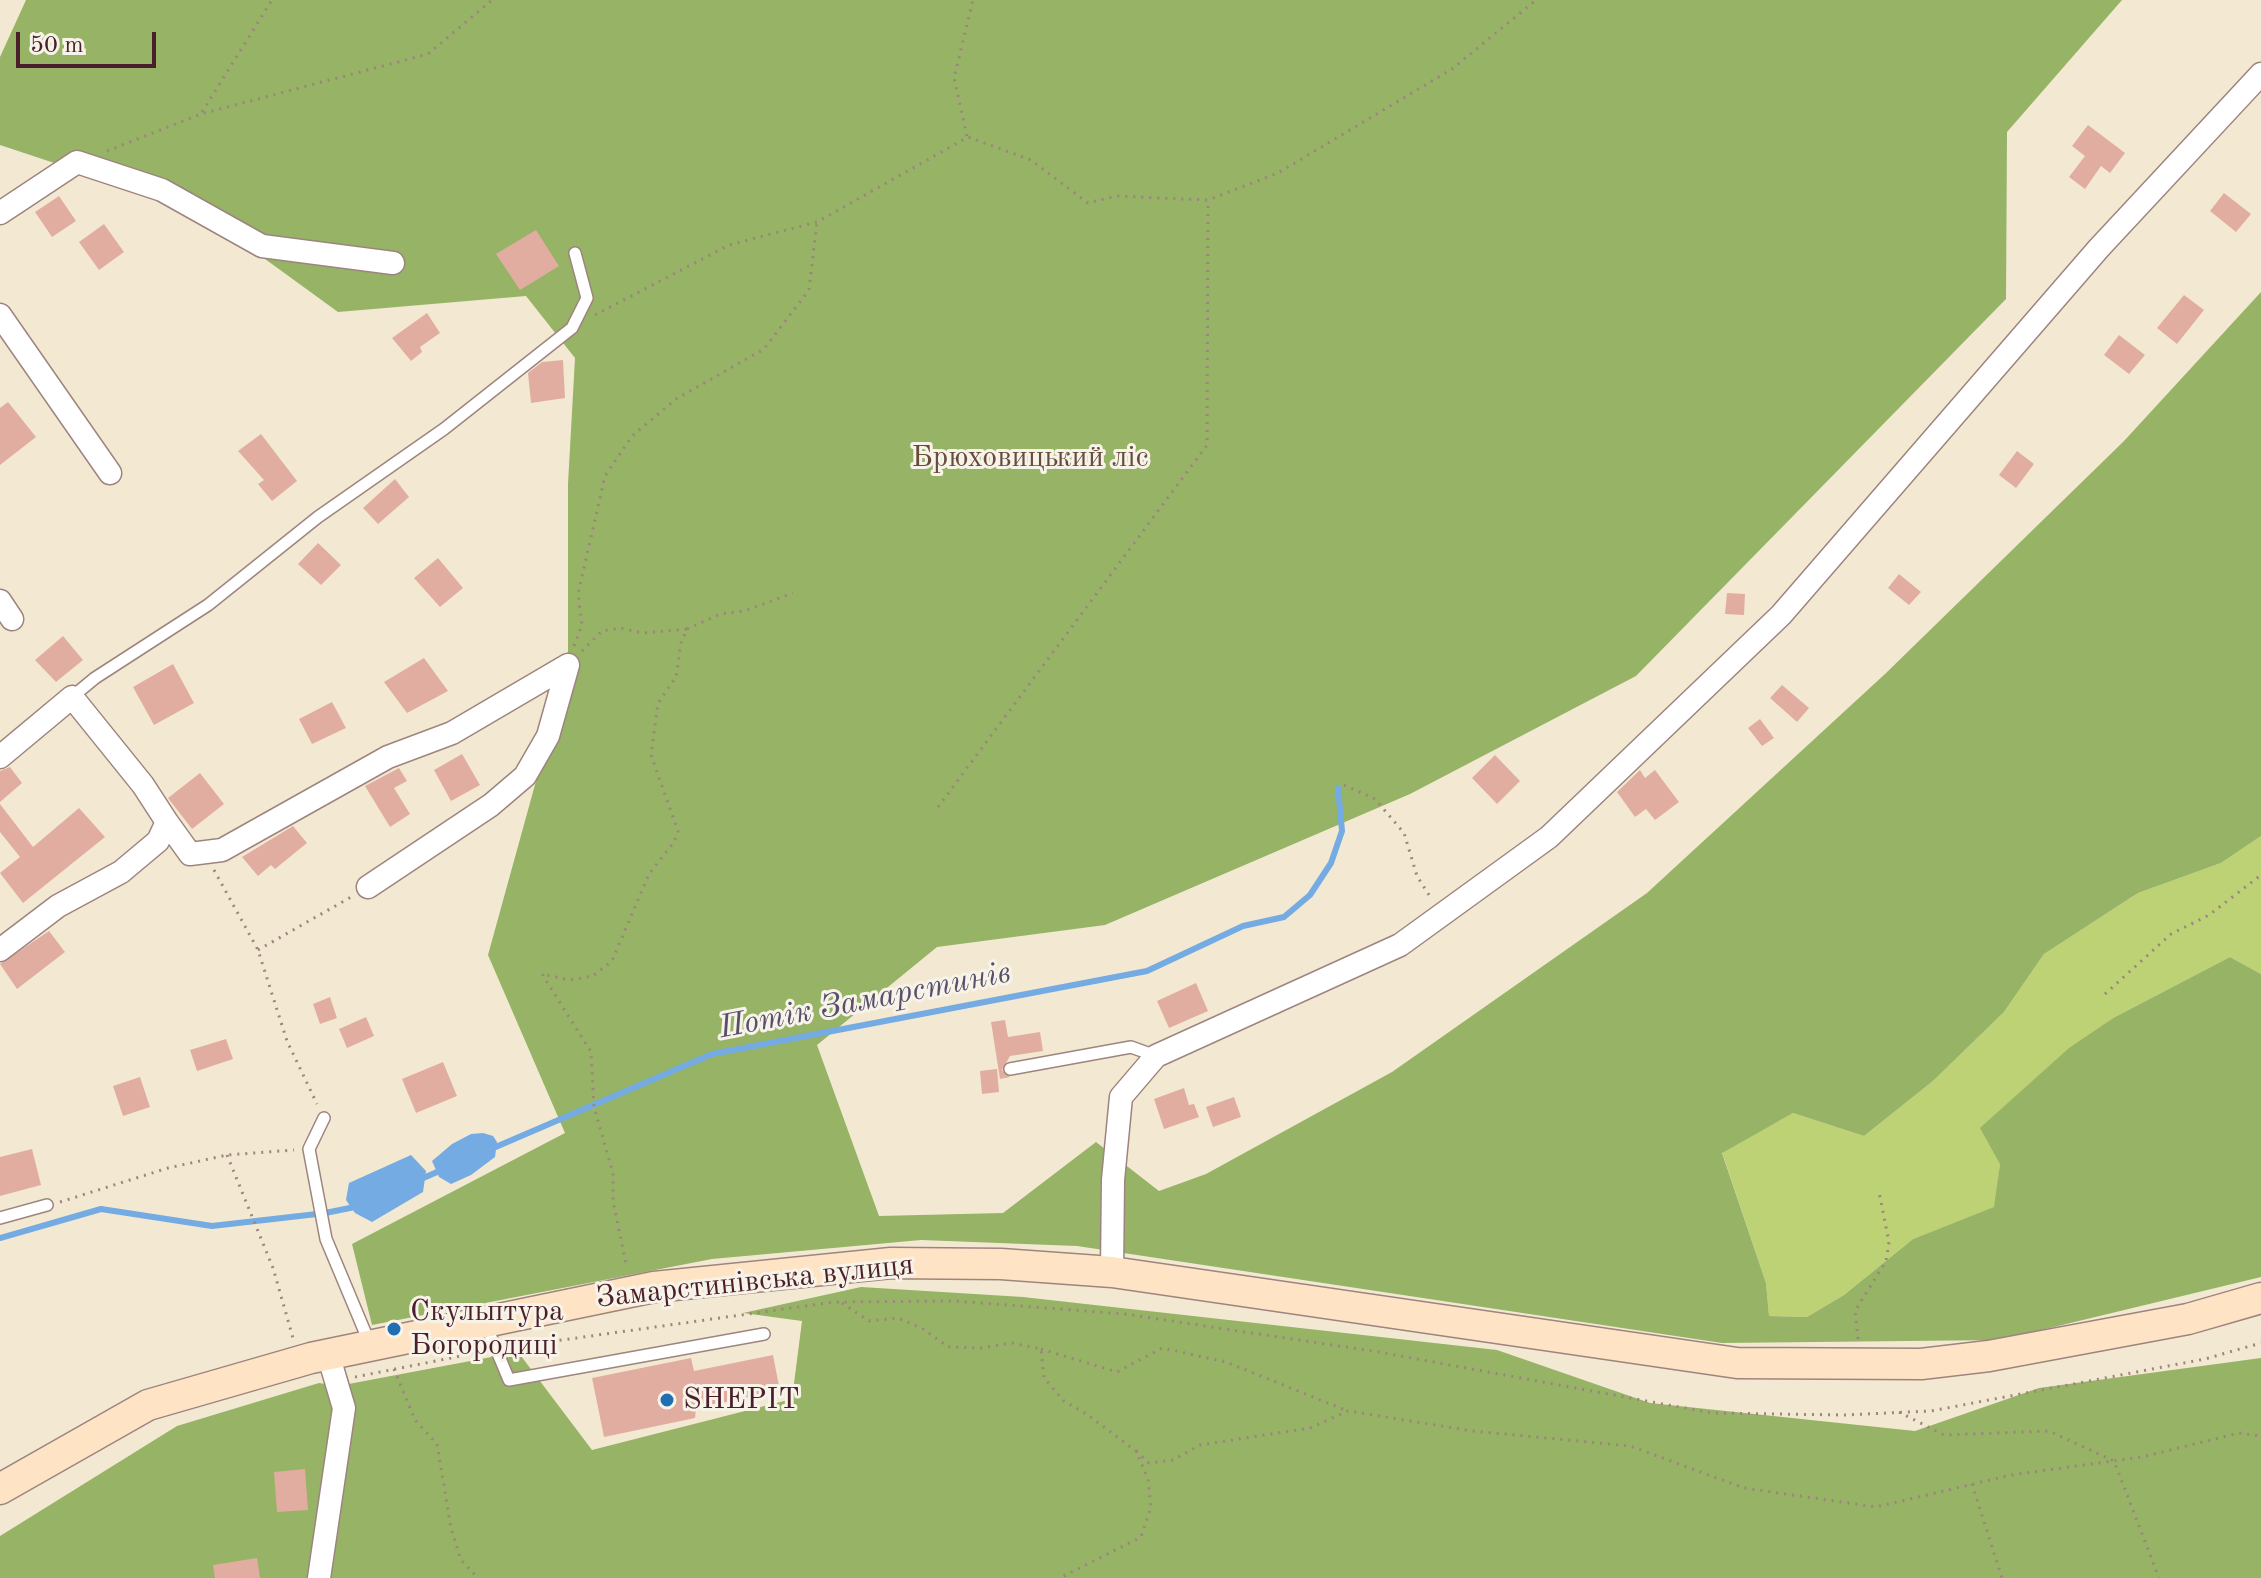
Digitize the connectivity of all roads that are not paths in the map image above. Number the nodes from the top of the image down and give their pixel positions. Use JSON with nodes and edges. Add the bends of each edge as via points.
{"nodes":[{"id":1,"x":2261,"y":74,"type":"edge"},
{"id":2,"x":0,"y":213,"type":"edge"},
{"id":3,"x":575,"y":253,"type":"dead end"},
{"id":4,"x":393,"y":263,"type":"dead end"},
{"id":5,"x":0,"y":315,"type":"edge"},
{"id":6,"x":110,"y":473,"type":"dead end"},
{"id":7,"x":72,"y":697,"type":"junction"},
{"id":8,"x":0,"y":757,"type":"edge"},
{"id":9,"x":167,"y":822,"type":"junction"},
{"id":10,"x":368,"y":887,"type":"road end"},
{"id":11,"x":0,"y":950,"type":"edge"},
{"id":12,"x":1156,"y":1056,"type":"junction"},
{"id":13,"x":1010,"y":1069,"type":"dead end"},
{"id":14,"x":324,"y":1118,"type":"road end"},
{"id":15,"x":47,"y":1205,"type":"road end"},
{"id":16,"x":0,"y":1218,"type":"edge"},
{"id":17,"x":1112,"y":1272,"type":"junction"},
{"id":18,"x":2261,"y":1298,"type":"edge"},
{"id":19,"x":484,"y":1321,"type":"junction"},
{"id":20,"x":764,"y":1334,"type":"dead end"},
{"id":21,"x":371,"y":1345,"type":"junction"},
{"id":22,"x":321,"y":1365,"type":"junction"},
{"id":23,"x":0,"y":1489,"type":"edge"},
{"id":24,"x":319,"y":1578,"type":"edge"}],
"edges":[{"from":1,"to":12,"type":"street","via":[[2099,248],[1781,615],[1549,837],[1400,945]]},
{"from":2,"to":4,"type":"street","via":[[77,162],[162,190],[262,246]]},
{"from":3,"to":7,"type":"lane","via":[[587,298],[572,328],[208,605]]},
{"from":5,"to":6,"type":"street"},
{"from":7,"to":8,"type":"street"},
{"from":7,"to":9,"type":"street"},
{"from":9,"to":10,"type":"street","via":[[190,854],[222,850],[388,757],[452,733],[568,665],[548,736],[525,776],[491,805]]},
{"from":9,"to":11,"type":"street","via":[[158,841],[121,872],[58,906]]},
{"from":12,"to":13,"type":"lane","via":[[1131,1047]]},
{"from":12,"to":17,"type":"street","via":[[1121,1097]]},
{"from":14,"to":21,"type":"lane","via":[[309,1149],[326,1239]]},
{"from":15,"to":16,"type":"lane"},
{"from":17,"to":18,"type":"main road","name":"Замарстинівська вулиця","via":[[1678,1357],[1838,1365],[1989,1356],[2188,1319]]},
{"from":17,"to":19,"type":"main road","name":"Замарстинівська вулиця","via":[[891,1263],[654,1287]]},
{"from":19,"to":20,"type":"lane","via":[[509,1380]]},
{"from":19,"to":21,"type":"main road","name":"Замарстинівська вулиця"},
{"from":21,"to":22,"type":"main road","name":"Замарстинівська вулиця"},
{"from":22,"to":23,"type":"main road","name":"Замарстинівська вулиця","via":[[148,1405]]},
{"from":22,"to":24,"type":"street","via":[[344,1408]]}]}
